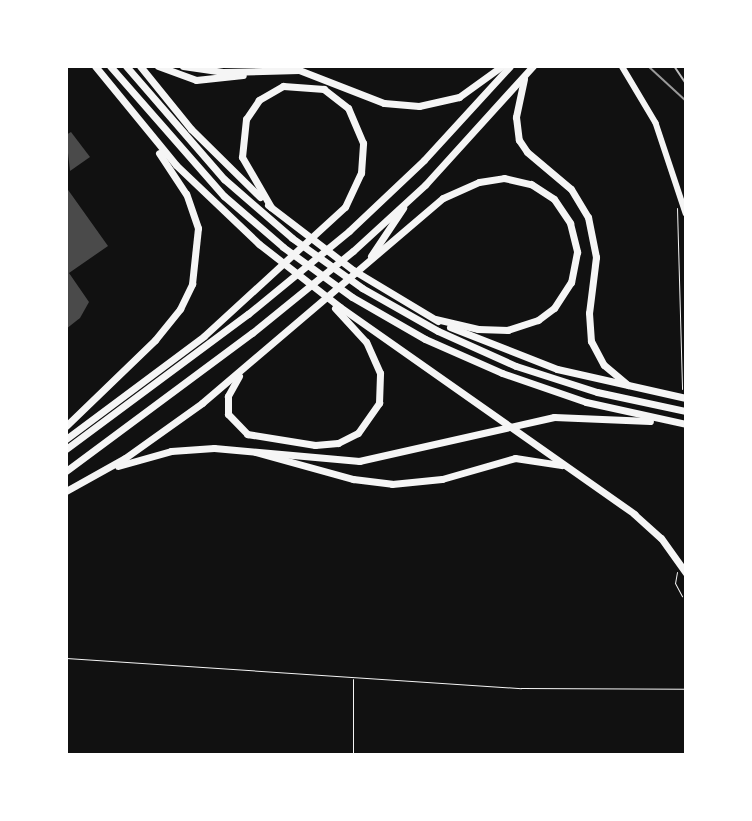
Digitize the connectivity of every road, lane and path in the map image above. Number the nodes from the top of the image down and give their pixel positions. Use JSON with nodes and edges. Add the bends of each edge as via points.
{"nodes":[{"id":1,"x":95,"y":66,"type":"edge"},
{"id":2,"x":110,"y":66,"type":"edge"},
{"id":3,"x":126,"y":66,"type":"edge"},
{"id":4,"x":140,"y":66,"type":"edge"},
{"id":5,"x":158,"y":66,"type":"edge"},
{"id":6,"x":184,"y":66,"type":"edge"},
{"id":7,"x":502,"y":66,"type":"edge"},
{"id":8,"x":510,"y":66,"type":"edge"},
{"id":9,"x":533,"y":66,"type":"edge"},
{"id":10,"x":622,"y":66,"type":"edge"},
{"id":11,"x":674,"y":66,"type":"edge"},
{"id":12,"x":258,"y":71,"type":"junction"},
{"id":13,"x":525,"y":76,"type":"junction"},
{"id":14,"x":686,"y":84,"type":"edge"},
{"id":15,"x":144,"y":130,"type":"junction"},
{"id":16,"x":675,"y":200,"type":"dead end"},
{"id":17,"x":407,"y":202,"type":"junction"},
{"id":18,"x":271,"y":208,"type":"junction"},
{"id":19,"x":686,"y":213,"type":"edge"},
{"id":20,"x":364,"y":265,"type":"junction"},
{"id":21,"x":338,"y":309,"type":"junction"},
{"id":22,"x":436,"y":320,"type":"junction"},
{"id":23,"x":245,"y":368,"type":"junction"},
{"id":24,"x":634,"y":388,"type":"junction"},
{"id":25,"x":682,"y":390,"type":"dead end"},
{"id":26,"x":686,"y":398,"type":"edge"},
{"id":27,"x":686,"y":411,"type":"edge"},
{"id":28,"x":677,"y":423,"type":"junction"},
{"id":29,"x":686,"y":424,"type":"edge"},
{"id":30,"x":66,"y":426,"type":"edge"},
{"id":31,"x":685,"y":434,"type":"edge"},
{"id":32,"x":66,"y":439,"type":"edge"},
{"id":33,"x":686,"y":442,"type":"edge"},
{"id":34,"x":66,"y":449,"type":"edge"},
{"id":35,"x":250,"y":450,"type":"junction"},
{"id":36,"x":566,"y":466,"type":"junction"},
{"id":37,"x":105,"y":469,"type":"junction"},
{"id":38,"x":66,"y":471,"type":"edge"},
{"id":39,"x":66,"y":491,"type":"edge"},
{"id":40,"x":686,"y":573,"type":"edge"},
{"id":41,"x":676,"y":574,"type":"dead end"},
{"id":42,"x":682,"y":596,"type":"dead end"},
{"id":43,"x":66,"y":658,"type":"edge"},
{"id":44,"x":353,"y":678,"type":"junction"},
{"id":45,"x":686,"y":689,"type":"edge"},
{"id":46,"x":353,"y":755,"type":"edge"}],
"edges":[{"from":1,"to":15,"type":"highway"},
{"from":2,"to":28,"type":"highway","via":[[188,159],[283,247],[352,297],[425,339],[502,374],[586,402]]},
{"from":3,"to":27,"type":"highway","via":[[224,179],[292,238],[362,288],[438,331],[516,366],[597,392]]},
{"from":4,"to":18,"type":"highway","via":[[210,149]]},
{"from":5,"to":12,"type":"highway","via":[[206,80]]},
{"from":6,"to":12,"type":"highway","via":[[210,72]]},
{"from":7,"to":12,"type":"highway","via":[[459,97],[419,106],[384,103],[299,70]]},
{"from":8,"to":34,"type":"highway","via":[[424,160],[349,231],[248,314]]},
{"from":9,"to":13,"type":"highway"},
{"from":10,"to":19,"type":"main road","via":[[656,123]]},
{"from":11,"to":14,"type":"lane"},
{"from":13,"to":17,"type":"highway"},
{"from":13,"to":24,"type":"highway","via":[[516,117],[519,140],[527,152],[571,189],[588,217],[596,257],[589,312],[591,341],[604,365]]},
{"from":15,"to":21,"type":"highway","via":[[196,187]]},
{"from":15,"to":30,"type":"highway","via":[[186,194],[195,217],[196,272],[188,296],[169,324]]},
{"from":16,"to":25,"type":"path","via":[[682,249]]},
{"from":17,"to":20,"type":"highway"},
{"from":17,"to":38,"type":"highway","via":[[279,312]]},
{"from":18,"to":22,"type":"highway","via":[[370,281]]},
{"from":18,"to":32,"type":"highway","via":[[242,156],[246,119],[259,100],[283,86],[324,89],[348,108],[363,142],[359,181],[345,207],[204,336]]},
{"from":20,"to":22,"type":"highway","via":[[443,198],[471,184],[512,179],[531,184],[554,199],[570,223],[577,252],[571,282],[554,308],[538,320],[508,330],[478,329]]},
{"from":20,"to":23,"type":"highway"},
{"from":21,"to":23,"type":"highway","via":[[371,349],[381,381],[373,416],[352,437],[315,445],[257,437],[240,430],[228,414],[228,396]]},
{"from":21,"to":36,"type":"highway"},
{"from":22,"to":24,"type":"highway","via":[[534,361]]},
{"from":23,"to":37,"type":"highway","via":[[179,421]]},
{"from":24,"to":26,"type":"highway"},
{"from":28,"to":29,"type":"highway"},
{"from":28,"to":35,"type":"highway","via":[[579,416],[522,421],[407,453],[360,461]]},
{"from":31,"to":33,"type":"path"},
{"from":35,"to":36,"type":"highway","via":[[353,479],[392,484],[442,479],[515,458]]},
{"from":35,"to":37,"type":"highway","via":[[178,450]]},
{"from":36,"to":40,"type":"highway","via":[[642,520]]},
{"from":37,"to":39,"type":"highway"},
{"from":41,"to":42,"type":"path"},
{"from":43,"to":44,"type":"path"},
{"from":44,"to":45,"type":"path","via":[[520,688]]},
{"from":44,"to":46,"type":"path"}]}
